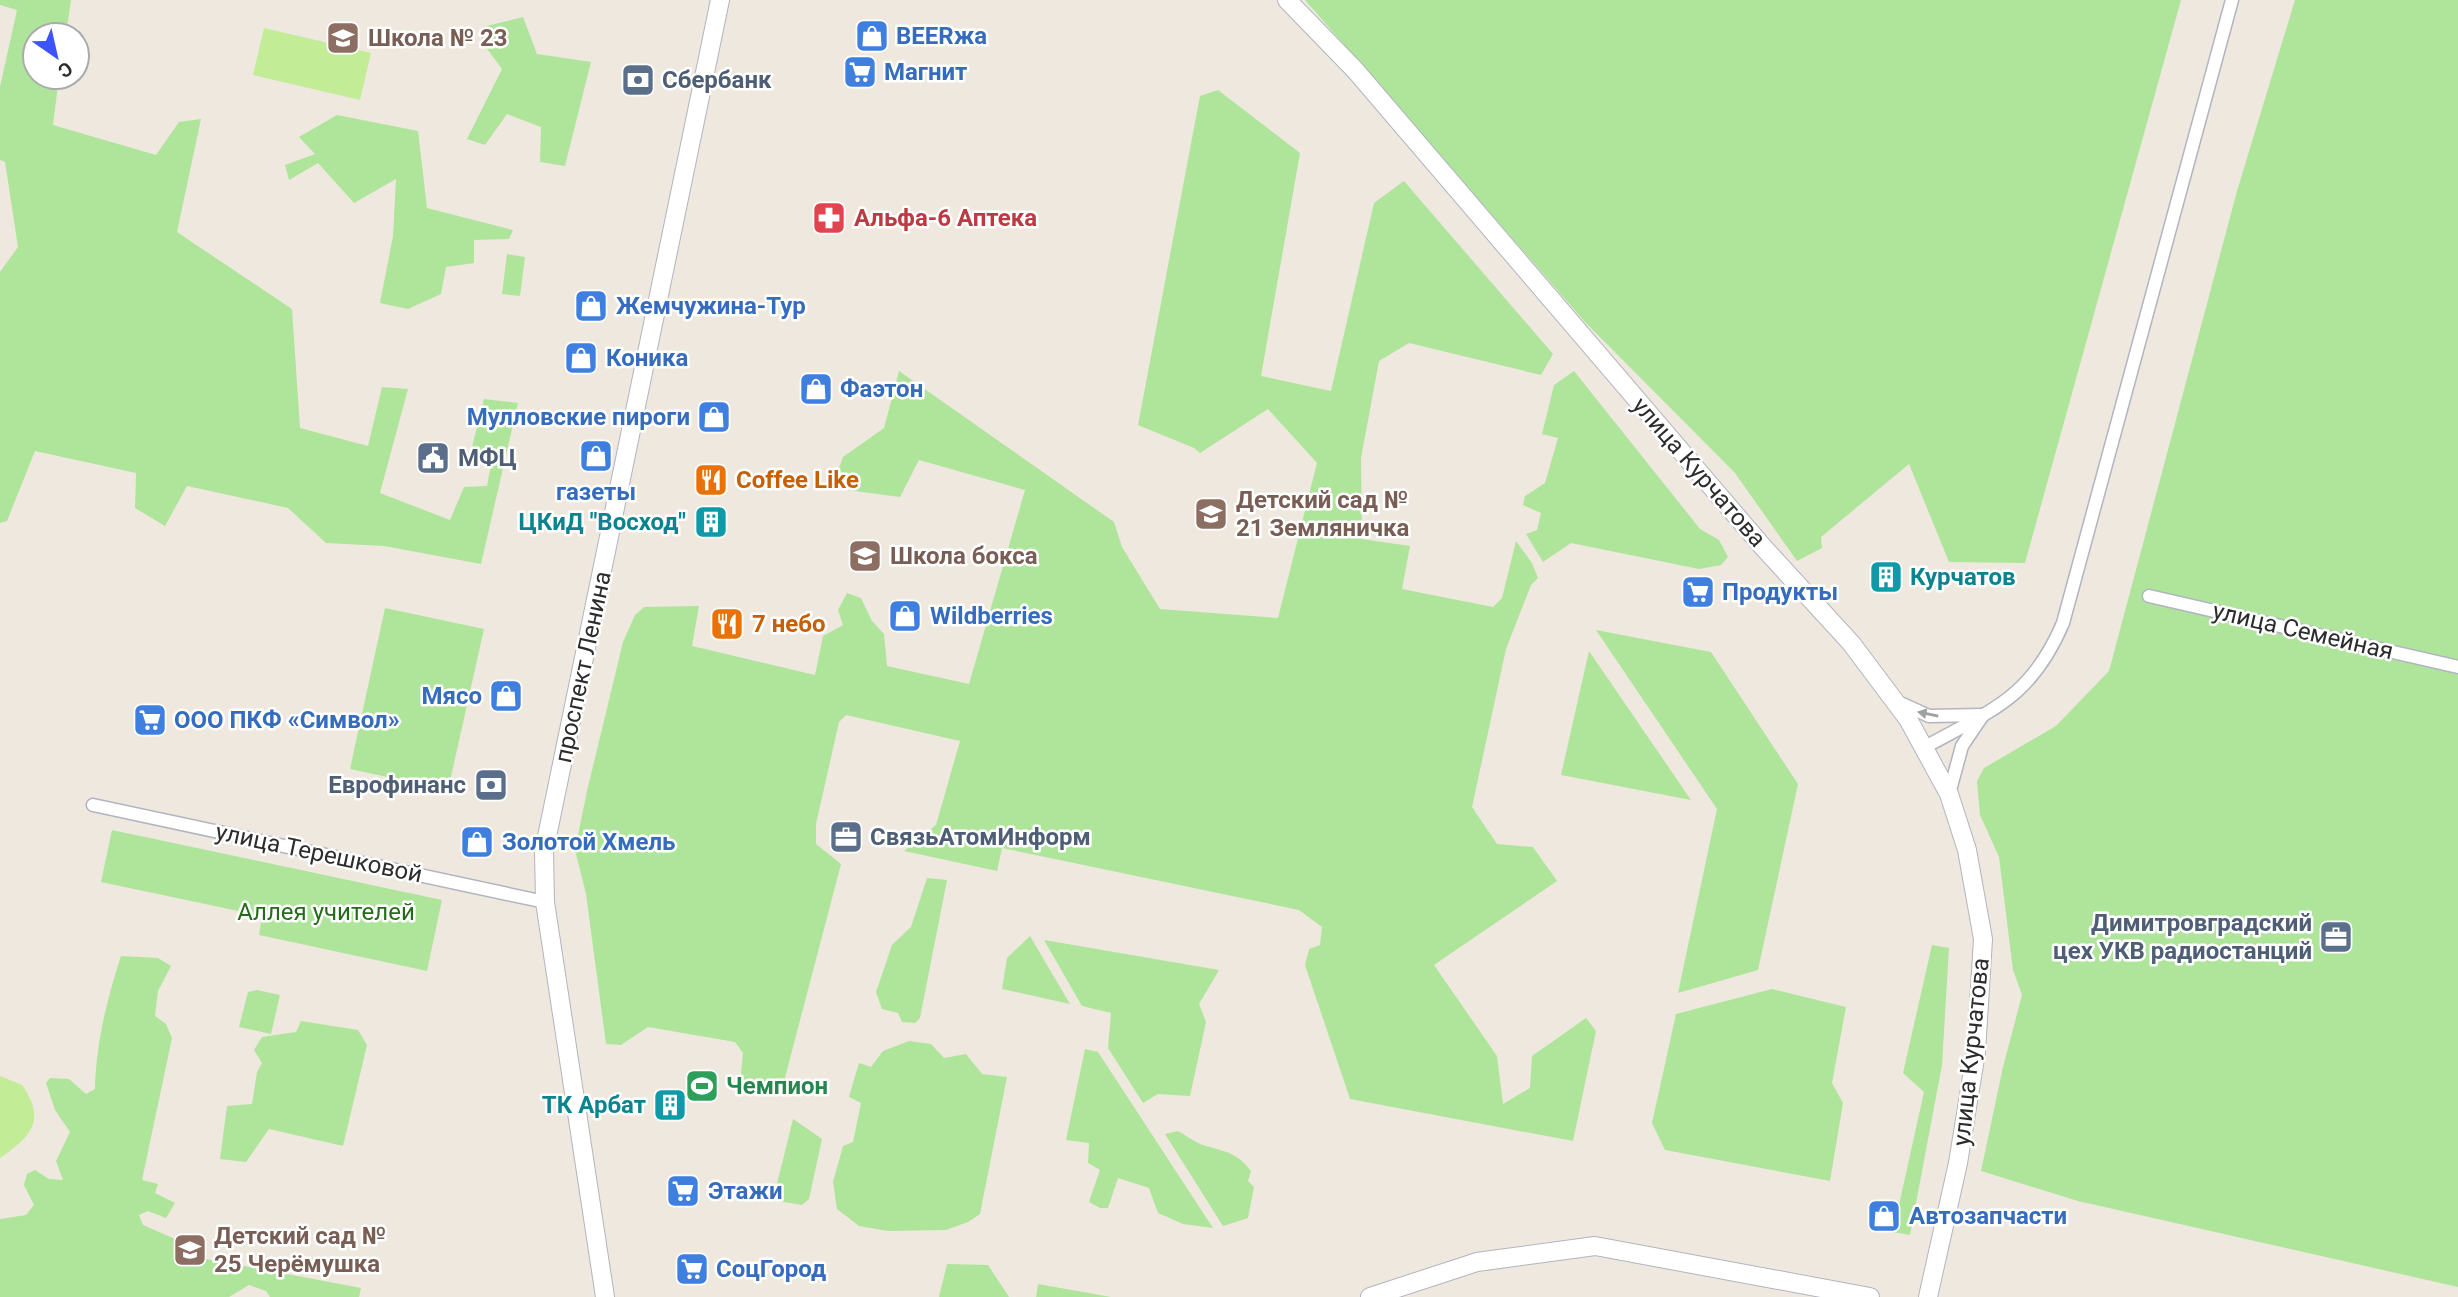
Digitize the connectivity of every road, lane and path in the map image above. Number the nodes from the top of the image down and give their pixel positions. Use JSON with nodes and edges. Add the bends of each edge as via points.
{"nodes":[{"id":1,"x":720,"y":0,"type":"edge"},
{"id":2,"x":1287,"y":0,"type":"edge"},
{"id":3,"x":2232,"y":0,"type":"edge"},
{"id":4,"x":2149,"y":596,"type":"dead end"},
{"id":5,"x":2458,"y":667,"type":"edge"},
{"id":6,"x":1894,"y":700,"type":"junction"},
{"id":7,"x":1983,"y":715,"type":"junction"},
{"id":8,"x":1925,"y":747,"type":"junction"},
{"id":9,"x":1949,"y":793,"type":"junction"},
{"id":10,"x":93,"y":804,"type":"dead end"},
{"id":11,"x":545,"y":902,"type":"junction"},
{"id":12,"x":605,"y":1297,"type":"edge"},
{"id":13,"x":1370,"y":1297,"type":"edge"},
{"id":14,"x":1870,"y":1297,"type":"edge"},
{"id":15,"x":1928,"y":1297,"type":"edge"}],
"edges":[{"from":1,"to":11,"type":"street","name":"проспект Ленина","via":[[544,850]]},
{"from":2,"to":6,"type":"street","name":"улица Курчатова","via":[[1355,70],[1763,547],[1851,643]]},
{"from":3,"to":7,"type":"street","via":[[2063,623],[2025,686]]},
{"from":4,"to":5,"type":"street","name":"улица Семейная"},
{"from":7,"to":6,"type":"street","one_way":true,"via":[[1929,716]]},
{"from":6,"to":8,"type":"street","name":"улица Курчатова"},
{"from":7,"to":8,"type":"street"},
{"from":7,"to":9,"type":"street","via":[[1962,746]]},
{"from":8,"to":9,"type":"street","name":"улица Курчатова"},
{"from":9,"to":15,"type":"street","name":"улица Курчатова","via":[[1967,850],[1983,939],[1976,1052],[1958,1163]]},
{"from":10,"to":11,"type":"street","name":"улица Терешковой"},
{"from":11,"to":12,"type":"street","name":"проспект Ленина"},
{"from":13,"to":14,"type":"street","via":[[1477,1262],[1595,1247]]}]}
